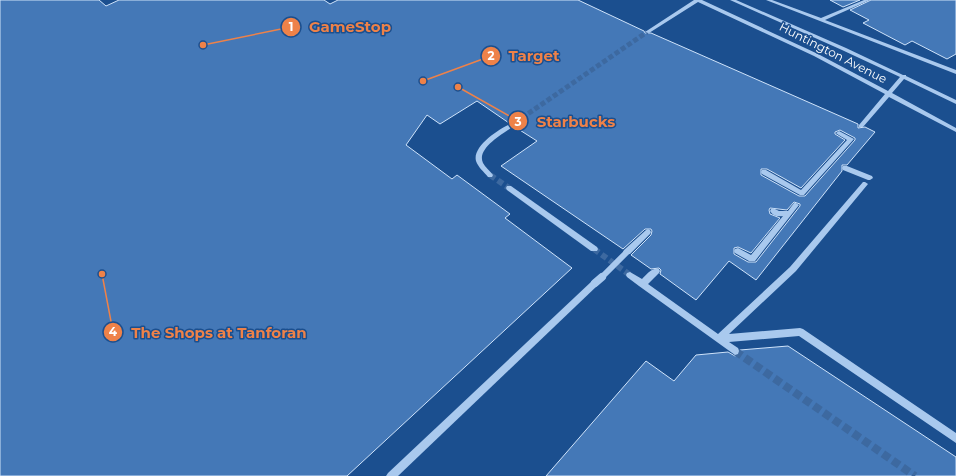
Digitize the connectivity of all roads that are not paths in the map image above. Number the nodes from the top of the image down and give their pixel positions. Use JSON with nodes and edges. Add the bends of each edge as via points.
{"nodes":[{"id":1,"x":697,"y":0,"type":"edge"},
{"id":2,"x":732,"y":0,"type":"edge"},
{"id":3,"x":768,"y":0,"type":"edge"},
{"id":4,"x":868,"y":0,"type":"edge"},
{"id":5,"x":821,"y":20,"type":"junction"},
{"id":6,"x":647,"y":32,"type":"tunnel mouth"},
{"id":7,"x":956,"y":72,"type":"edge"},
{"id":8,"x":904,"y":76,"type":"junction"},
{"id":9,"x":889,"y":94,"type":"junction"},
{"id":10,"x":956,"y":102,"type":"edge"},
{"id":11,"x":512,"y":125,"type":"tunnel mouth"},
{"id":12,"x":861,"y":126,"type":"dead end"},
{"id":13,"x":956,"y":130,"type":"edge"},
{"id":14,"x":839,"y":133,"type":"dead end"},
{"id":15,"x":845,"y":168,"type":"dead end"},
{"id":16,"x":764,"y":172,"type":"dead end"},
{"id":17,"x":490,"y":175,"type":"tunnel mouth"},
{"id":18,"x":509,"y":188,"type":"tunnel mouth"},
{"id":19,"x":796,"y":205,"type":"dead end"},
{"id":20,"x":773,"y":211,"type":"dead end"},
{"id":21,"x":789,"y":213,"type":"junction"},
{"id":22,"x":648,"y":232,"type":"dead end"},
{"id":23,"x":594,"y":250,"type":"tunnel mouth"},
{"id":24,"x":738,"y":251,"type":"dead end"},
{"id":25,"x":656,"y":271,"type":"dead end"},
{"id":26,"x":630,"y":275,"type":"tunnel mouth"},
{"id":27,"x":642,"y":284,"type":"junction"},
{"id":28,"x":719,"y":339,"type":"junction"},
{"id":29,"x":735,"y":351,"type":"tunnel mouth"},
{"id":30,"x":956,"y":438,"type":"edge"},
{"id":31,"x":390,"y":476,"type":"edge"}],
"edges":[{"from":1,"to":6,"type":"street"},
{"from":1,"to":9,"type":"street","name":"Huntington Avenue","via":[[780,37]]},
{"from":2,"to":8,"type":"street","name":"Huntington Avenue"},
{"from":3,"to":5,"type":"street"},
{"from":4,"to":5,"type":"street"},
{"from":5,"to":7,"type":"street"},
{"from":8,"to":9,"type":"street"},
{"from":8,"to":10,"type":"street","name":"Huntington Avenue"},
{"from":9,"to":12,"type":"street"},
{"from":9,"to":13,"type":"street","name":"Huntington Avenue"},
{"from":11,"to":17,"type":"street","via":[[485,145],[479,153],[479,160]]},
{"from":14,"to":16,"type":"street","via":[[851,139],[802,193]]},
{"from":15,"to":28,"type":"street","via":[[867,181],[792,269]]},
{"from":18,"to":23,"type":"street"},
{"from":19,"to":21,"type":"street"},
{"from":20,"to":21,"type":"street","via":[[778,214]]},
{"from":21,"to":24,"type":"street","via":[[752,258]]},
{"from":22,"to":31,"type":"street","bridge":true},
{"from":25,"to":27,"type":"street"},
{"from":26,"to":27,"type":"street"},
{"from":27,"to":28,"type":"street"},
{"from":28,"to":29,"type":"street"},
{"from":28,"to":30,"type":"street","via":[[800,332]]}]}
